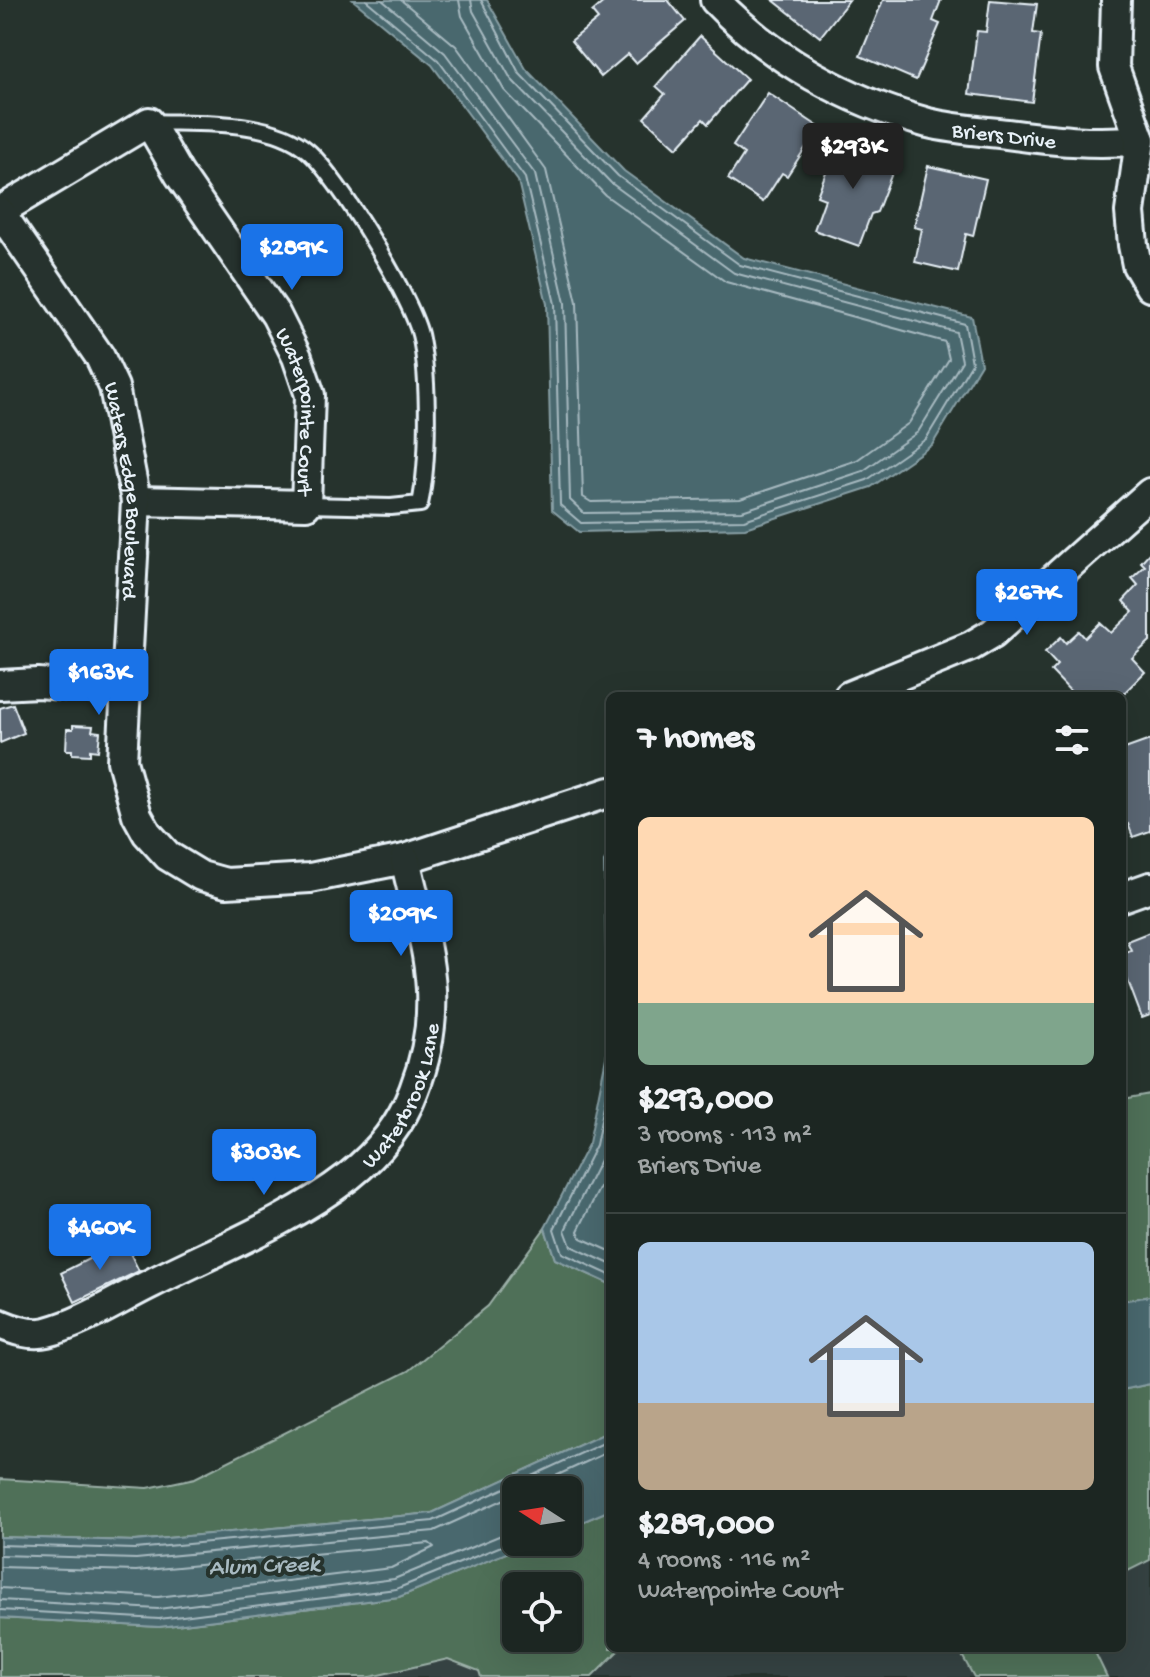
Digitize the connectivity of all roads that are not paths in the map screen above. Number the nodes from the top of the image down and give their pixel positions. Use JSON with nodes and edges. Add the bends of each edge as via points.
{"nodes":[{"id":1,"x":715,"y":0,"type":"edge"},
{"id":2,"x":1116,"y":0,"type":"edge"},
{"id":3,"x":149,"y":122,"type":"junction"},
{"id":4,"x":1140,"y":140,"type":"junction"},
{"id":5,"x":0,"y":211,"type":"edge"},
{"id":6,"x":1150,"y":287,"type":"edge"},
{"id":7,"x":1150,"y":493,"type":"edge"},
{"id":8,"x":136,"y":501,"type":"junction"},
{"id":9,"x":306,"y":505,"type":"junction"},
{"id":10,"x":0,"y":685,"type":"edge"},
{"id":11,"x":126,"y":690,"type":"junction"},
{"id":12,"x":859,"y":692,"type":"edge"},
{"id":13,"x":606,"y":793,"type":"edge"},
{"id":14,"x":405,"y":859,"type":"junction"},
{"id":15,"x":1150,"y":887,"type":"edge"},
{"id":16,"x":1126,"y":896,"type":"edge"},
{"id":17,"x":0,"y":1324,"type":"edge"}],
"edges":[{"from":1,"to":4,"type":"street","name":"Briers Drive","via":[[777,56],[890,111],[931,124],[1057,141]]},
{"from":2,"to":4,"type":"street","via":[[1114,67]]},
{"from":3,"to":5,"type":"street"},
{"from":3,"to":9,"type":"street","name":"Waterpointe Court","via":[[276,315],[297,357],[310,395]]},
{"from":3,"to":9,"type":"lane","via":[[257,126],[307,150],[381,251],[421,337],[427,472],[420,504]]},
{"from":4,"to":6,"type":"street","via":[[1130,212],[1137,265]]},
{"from":5,"to":8,"type":"street","name":"Waters Edge Boulevard","via":[[100,357],[114,387]]},
{"from":7,"to":12,"type":"street","via":[[993,633]]},
{"from":8,"to":9,"type":"street","name":"Waterpointe Court"},
{"from":8,"to":11,"type":"street","name":"Waters Edge Boulevard"},
{"from":10,"to":11,"type":"street"},
{"from":11,"to":14,"type":"street","name":"Waters Edge Boulevard","via":[[122,761],[129,796],[147,833],[168,856],[201,876],[242,884],[310,878]]},
{"from":13,"to":14,"type":"street","name":"Waters Edge Boulevard"},
{"from":14,"to":17,"type":"street","name":"Waterbrook Lane","via":[[434,997],[432,1026],[414,1092],[398,1125],[372,1156],[347,1178],[282,1217],[89,1314],[46,1332]]},
{"from":15,"to":16,"type":"street"}]}
